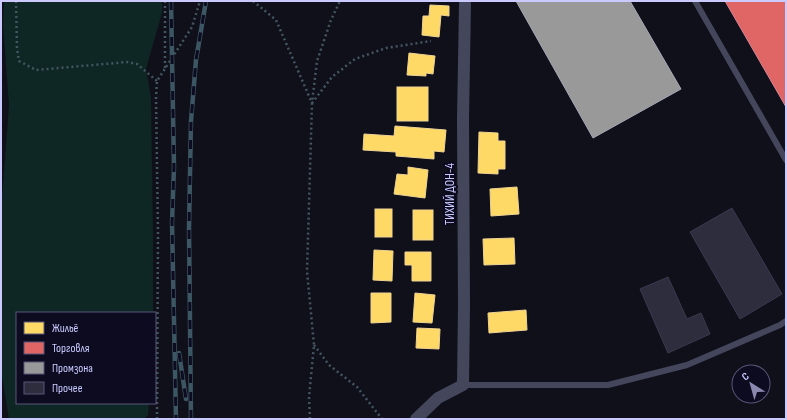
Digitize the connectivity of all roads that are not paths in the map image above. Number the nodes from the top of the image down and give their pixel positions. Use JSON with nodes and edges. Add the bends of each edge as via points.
{"nodes":[{"id":1,"x":695,"y":1,"type":"edge"},
{"id":2,"x":465,"y":4,"type":"dead end"},
{"id":3,"x":786,"y":160,"type":"edge"},
{"id":4,"x":786,"y":321,"type":"edge"},
{"id":5,"x":462,"y":385,"type":"junction"},
{"id":6,"x":416,"y":419,"type":"edge"}],
"edges":[{"from":1,"to":3,"type":"lane"},
{"from":2,"to":5,"type":"street","name":"ТИХИЙ ДОН-4"},
{"from":4,"to":5,"type":"lane","via":[[687,366],[608,385]]},
{"from":5,"to":6,"type":"street","via":[[438,398]]}]}
